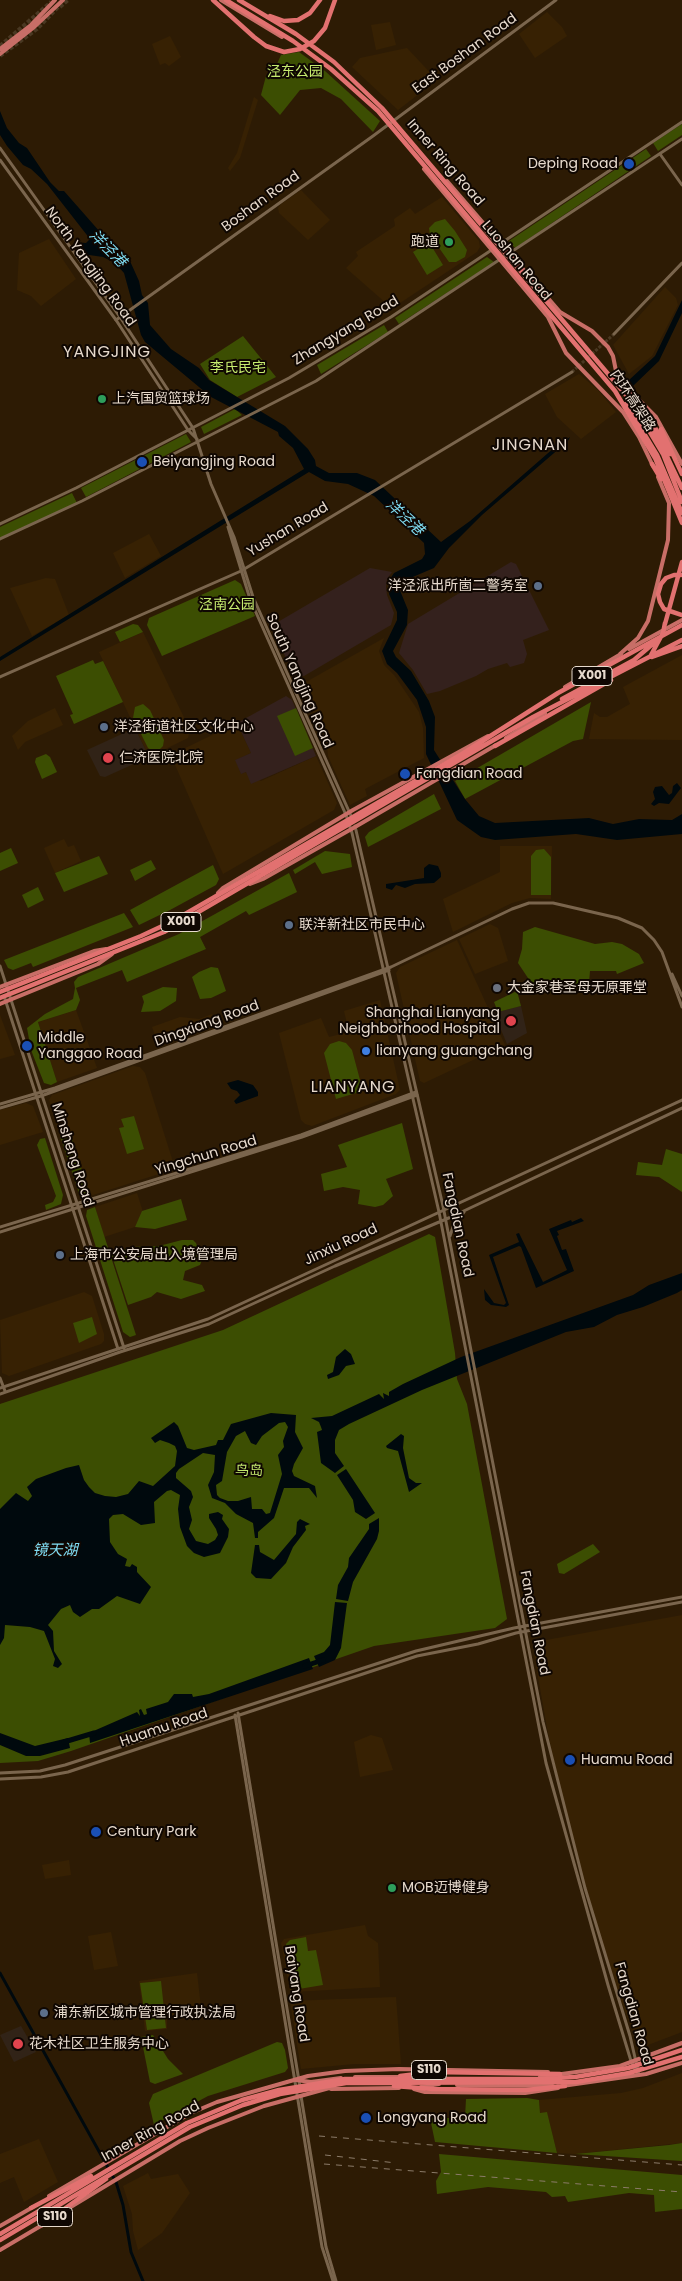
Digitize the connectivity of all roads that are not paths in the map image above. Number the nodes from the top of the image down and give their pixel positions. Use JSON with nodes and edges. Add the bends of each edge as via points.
{"nodes":[{"id":1,"x":54,"y":0,"type":"edge"},
{"id":2,"x":63,"y":0,"type":"edge"},
{"id":3,"x":213,"y":0,"type":"edge"},
{"id":4,"x":221,"y":0,"type":"edge"},
{"id":5,"x":226,"y":0,"type":"edge"},
{"id":6,"x":241,"y":0,"type":"edge"},
{"id":7,"x":320,"y":0,"type":"edge"},
{"id":8,"x":335,"y":0,"type":"edge"},
{"id":9,"x":556,"y":0,"type":"edge"},
{"id":10,"x":259,"y":12,"type":"junction"},
{"id":11,"x":0,"y":49,"type":"edge"},
{"id":12,"x":0,"y":54,"type":"edge"},
{"id":13,"x":394,"y":120,"type":"junction"},
{"id":14,"x":682,"y":122,"type":"edge"},
{"id":15,"x":387,"y":125,"type":"junction"},
{"id":16,"x":682,"y":139,"type":"edge"},
{"id":17,"x":0,"y":148,"type":"edge"},
{"id":18,"x":660,"y":154,"type":"junction"},
{"id":19,"x":0,"y":160,"type":"edge"},
{"id":20,"x":682,"y":185,"type":"edge"},
{"id":21,"x":501,"y":244,"type":"junction"},
{"id":22,"x":492,"y":250,"type":"junction"},
{"id":23,"x":509,"y":254,"type":"junction"},
{"id":24,"x":500,"y":260,"type":"junction"},
{"id":25,"x":682,"y":263,"type":"edge"},
{"id":26,"x":542,"y":304,"type":"joint"},
{"id":27,"x":120,"y":318,"type":"junction"},
{"id":28,"x":116,"y":320,"type":"junction"},
{"id":29,"x":614,"y":334,"type":"tunnel mouth"},
{"id":30,"x":572,"y":372,"type":"tunnel mouth"},
{"id":31,"x":615,"y":391,"type":"junction"},
{"id":32,"x":631,"y":402,"type":"junction"},
{"id":33,"x":193,"y":428,"type":"junction"},
{"id":34,"x":661,"y":429,"type":"dead end"},
{"id":35,"x":188,"y":430,"type":"junction"},
{"id":36,"x":199,"y":441,"type":"junction"},
{"id":37,"x":681,"y":462,"type":"edge"},
{"id":38,"x":652,"y":464,"type":"joint"},
{"id":39,"x":682,"y":474,"type":"edge"},
{"id":40,"x":682,"y":482,"type":"edge"},
{"id":41,"x":682,"y":488,"type":"edge"},
{"id":42,"x":667,"y":491,"type":"junction"},
{"id":43,"x":682,"y":502,"type":"edge"},
{"id":44,"x":682,"y":513,"type":"edge"},
{"id":45,"x":0,"y":524,"type":"edge"},
{"id":46,"x":682,"y":524,"type":"edge"},
{"id":47,"x":0,"y":539,"type":"edge"},
{"id":48,"x":682,"y":562,"type":"edge"},
{"id":49,"x":243,"y":571,"type":"junction"},
{"id":50,"x":682,"y":575,"type":"edge"},
{"id":51,"x":678,"y":582,"type":"junction"},
{"id":52,"x":682,"y":615,"type":"edge"},
{"id":53,"x":682,"y":620,"type":"edge"},
{"id":54,"x":665,"y":623,"type":"junction"},
{"id":55,"x":682,"y":625,"type":"edge"},
{"id":56,"x":682,"y":640,"type":"edge"},
{"id":57,"x":682,"y":646,"type":"edge"},
{"id":58,"x":620,"y":654,"type":"junction"},
{"id":59,"x":646,"y":659,"type":"junction"},
{"id":60,"x":0,"y":677,"type":"edge"},
{"id":61,"x":558,"y":692,"type":"junction"},
{"id":62,"x":568,"y":699,"type":"junction"},
{"id":63,"x":549,"y":708,"type":"junction"},
{"id":64,"x":504,"y":729,"type":"junction"},
{"id":65,"x":495,"y":746,"type":"junction"},
{"id":66,"x":463,"y":756,"type":"junction"},
{"id":67,"x":348,"y":813,"type":"junction"},
{"id":68,"x":355,"y":827,"type":"junction"},
{"id":69,"x":349,"y":831,"type":"junction"},
{"id":70,"x":288,"y":857,"type":"junction"},
{"id":71,"x":246,"y":885,"type":"junction"},
{"id":72,"x":216,"y":896,"type":"junction"},
{"id":73,"x":113,"y":950,"type":"junction"},
{"id":74,"x":90,"y":959,"type":"junction"},
{"id":75,"x":0,"y":966,"type":"edge"},
{"id":76,"x":389,"y":969,"type":"junction"},
{"id":77,"x":382,"y":971,"type":"junction"},
{"id":78,"x":670,"y":973,"type":"junction"},
{"id":79,"x":8,"y":984,"type":"junction"},
{"id":80,"x":0,"y":987,"type":"edge"},
{"id":81,"x":682,"y":996,"type":"edge"},
{"id":82,"x":0,"y":998,"type":"edge"},
{"id":83,"x":11,"y":999,"type":"junction"},
{"id":84,"x":5,"y":1002,"type":"junction"},
{"id":85,"x":0,"y":1004,"type":"edge"},
{"id":86,"x":682,"y":1007,"type":"edge"},
{"id":87,"x":416,"y":1093,"type":"junction"},
{"id":88,"x":39,"y":1095,"type":"junction"},
{"id":89,"x":411,"y":1096,"type":"junction"},
{"id":90,"x":682,"y":1100,"type":"edge"},
{"id":91,"x":0,"y":1106,"type":"edge"},
{"id":92,"x":682,"y":1108,"type":"edge"},
{"id":93,"x":75,"y":1206,"type":"junction"},
{"id":94,"x":466,"y":1209,"type":"junction"},
{"id":95,"x":444,"y":1211,"type":"junction"},
{"id":96,"x":439,"y":1212,"type":"junction"},
{"id":97,"x":446,"y":1218,"type":"junction"},
{"id":98,"x":441,"y":1220,"type":"junction"},
{"id":99,"x":0,"y":1228,"type":"edge"},
{"id":100,"x":0,"y":1232,"type":"edge"},
{"id":101,"x":450,"y":1238,"type":"junction"},
{"id":102,"x":123,"y":1346,"type":"junction"},
{"id":103,"x":119,"y":1350,"type":"junction"},
{"id":104,"x":125,"y":1351,"type":"junction"},
{"id":105,"x":469,"y":1351,"type":"junction"},
{"id":106,"x":0,"y":1378,"type":"edge"},
{"id":107,"x":1,"y":1387,"type":"edge"},
{"id":108,"x":5,"y":1391,"type":"junction"},
{"id":109,"x":0,"y":1394,"type":"edge"},
{"id":110,"x":682,"y":1597,"type":"edge"},
{"id":111,"x":682,"y":1602,"type":"edge"},
{"id":112,"x":521,"y":1627,"type":"junction"},
{"id":113,"x":522,"y":1632,"type":"junction"},
{"id":114,"x":237,"y":1713,"type":"junction"},
{"id":115,"x":0,"y":1773,"type":"edge"},
{"id":116,"x":0,"y":1779,"type":"edge"},
{"id":117,"x":682,"y":2042,"type":"edge"},
{"id":118,"x":682,"y":2050,"type":"edge"},
{"id":119,"x":682,"y":2057,"type":"edge"},
{"id":120,"x":634,"y":2060,"type":"junction"},
{"id":121,"x":682,"y":2063,"type":"edge"},
{"id":122,"x":393,"y":2070,"type":"junction"},
{"id":123,"x":560,"y":2074,"type":"junction"},
{"id":124,"x":639,"y":2075,"type":"junction"},
{"id":125,"x":432,"y":2077,"type":"junction"},
{"id":126,"x":389,"y":2078,"type":"junction"},
{"id":127,"x":298,"y":2079,"type":"junction"},
{"id":128,"x":375,"y":2083,"type":"junction"},
{"id":129,"x":440,"y":2084,"type":"junction"},
{"id":130,"x":565,"y":2086,"type":"junction"},
{"id":131,"x":411,"y":2088,"type":"junction"},
{"id":132,"x":326,"y":2089,"type":"junction"},
{"id":133,"x":425,"y":2092,"type":"junction"},
{"id":134,"x":300,"y":2097,"type":"junction"},
{"id":135,"x":206,"y":2117,"type":"junction"},
{"id":136,"x":115,"y":2168,"type":"junction"},
{"id":137,"x":104,"y":2175,"type":"junction"},
{"id":138,"x":31,"y":2208,"type":"joint"},
{"id":139,"x":28,"y":2220,"type":"junction"},
{"id":140,"x":42,"y":2225,"type":"joint"},
{"id":141,"x":0,"y":2226,"type":"edge"},
{"id":142,"x":0,"y":2234,"type":"edge"},
{"id":143,"x":0,"y":2240,"type":"edge"},
{"id":144,"x":0,"y":2250,"type":"edge"},
{"id":145,"x":334,"y":2281,"type":"edge"}],
"edges":[{"from":1,"to":11,"type":"main road","via":[[31,25]]},
{"from":2,"to":12,"type":"main road"},
{"from":3,"to":8,"type":"highway","via":[[266,46],[284,52],[300,49],[314,41],[325,28]]},
{"from":4,"to":15,"type":"main road","name":"Luoshan Road","via":[[293,42],[377,112]]},
{"from":5,"to":26,"type":"highway","name":"Inner Ring Road","via":[[294,41],[378,111]]},
{"from":6,"to":10,"type":"highway","name":"Inner Ring Road"},
{"from":6,"to":13,"type":"main road","name":"Luoshan Road","via":[[296,32],[334,61]]},
{"from":7,"to":10,"type":"highway","via":[[310,13],[298,20],[284,21]]},
{"from":9,"to":13,"type":"main road","name":"East Boshan Road"},
{"from":10,"to":32,"type":"highway","name":"Inner Ring Road","via":[[334,62],[382,108]]},
{"from":13,"to":15,"type":"main road","name":"East Boshan Road"},
{"from":13,"to":21,"type":"main road","name":"Luoshan Road"},
{"from":14,"to":21,"type":"main road","name":"Zhangyang Road"},
{"from":15,"to":22,"type":"main road","name":"Luoshan Road"},
{"from":15,"to":27,"type":"main road","name":"Boshan Road"},
{"from":16,"to":18,"type":"main road","name":"Zhangyang Road"},
{"from":17,"to":27,"type":"main road","name":"North Yangjing Road"},
{"from":18,"to":20,"type":"main road"},
{"from":18,"to":23,"type":"main road","name":"Zhangyang Road"},
{"from":19,"to":28,"type":"main road","name":"North Yangjing Road"},
{"from":21,"to":22,"type":"main road","name":"Zhangyang Road"},
{"from":21,"to":23,"type":"main road","name":"Luoshan Road"},
{"from":22,"to":24,"type":"main road","name":"Luoshan Road"},
{"from":22,"to":33,"type":"main road","name":"Zhangyang Road","via":[[391,317],[289,378]]},
{"from":23,"to":24,"type":"main road","name":"Zhangyang Road"},
{"from":23,"to":37,"type":"main road","name":"Luoshan Road","via":[[560,312],[592,331],[608,347],[622,383],[656,417]]},
{"from":24,"to":36,"type":"main road","name":"Zhangyang Road","via":[[316,380]]},
{"from":24,"to":38,"type":"main road","name":"Luoshan Road","via":[[548,317],[566,353],[623,412]]},
{"from":25,"to":29,"type":"main road"},
{"from":26,"to":31,"type":"highway","name":"内环高架路"},
{"from":27,"to":28,"type":"main road","name":"Boshan Road"},
{"from":27,"to":33,"type":"main road","name":"North Yangjing Road"},
{"from":28,"to":35,"type":"main road","name":"North Yangjing Road"},
{"from":30,"to":49,"type":"main road","name":"Yushan Road"},
{"from":31,"to":42,"type":"highway","name":"内环高架路","via":[[655,458]]},
{"from":31,"to":44,"type":"highway","via":[[653,448]]},
{"from":32,"to":40,"type":"highway","via":[[658,431]]},
{"from":32,"to":41,"type":"highway","name":"内环高架路","via":[[651,427]]},
{"from":32,"to":43,"type":"highway","via":[[663,454]]},
{"from":33,"to":35,"type":"main road","name":"Zhangyang Road"},
{"from":33,"to":36,"type":"main road","name":"North Yangjing Road"},
{"from":34,"to":39,"type":"highway"},
{"from":35,"to":36,"type":"main road","name":"North Yangjing Road"},
{"from":35,"to":45,"type":"main road","name":"Zhangyang Road"},
{"from":36,"to":47,"type":"main road","name":"Zhangyang Road"},
{"from":36,"to":49,"type":"main road","name":"South Yangjing Road"},
{"from":38,"to":42,"type":"highway"},
{"from":42,"to":46,"type":"highway","name":"内环高架路"},
{"from":42,"to":58,"type":"main road","via":[[668,540],[648,621],[632,645]]},
{"from":48,"to":51,"type":"highway"},
{"from":49,"to":60,"type":"main road","name":"Yushan Road"},
{"from":49,"to":67,"type":"main road","name":"South Yangjing Road"},
{"from":50,"to":51,"type":"highway"},
{"from":50,"to":52,"type":"highway","via":[[666,578],[658,594],[664,609]]},
{"from":51,"to":54,"type":"highway"},
{"from":53,"to":58,"type":"main road","number":"X001"},
{"from":54,"to":63,"type":"highway","via":[[655,642],[643,654]]},
{"from":54,"to":65,"type":"highway","via":[[658,644],[645,662]]},
{"from":55,"to":61,"type":"highway","number":"X001"},
{"from":56,"to":59,"type":"highway","number":"X001"},
{"from":57,"to":59,"type":"highway"},
{"from":58,"to":61,"type":"main road","number":"X001"},
{"from":59,"to":62,"type":"highway","number":"X001"},
{"from":61,"to":64,"type":"highway","number":"X001"},
{"from":62,"to":63,"type":"highway","number":"X001"},
{"from":62,"to":65,"type":"main road","number":"X001"},
{"from":63,"to":66,"type":"highway","number":"X001"},
{"from":64,"to":66,"type":"highway","number":"X001"},
{"from":64,"to":67,"type":"main road","number":"X001","via":[[448,756]]},
{"from":65,"to":68,"type":"main road","number":"X001"},
{"from":66,"to":70,"type":"highway","number":"X001"},
{"from":67,"to":68,"type":"main road","name":"Fangdian Road"},
{"from":67,"to":69,"type":"main road","name":"Fangdian Road"},
{"from":67,"to":72,"type":"main road","number":"X001","via":[[223,888]]},
{"from":68,"to":69,"type":"main road"},
{"from":68,"to":76,"type":"main road","name":"Fangdian Road"},
{"from":69,"to":71,"type":"main road","number":"X001","via":[[263,879]]},
{"from":69,"to":77,"type":"main road","name":"Fangdian Road"},
{"from":70,"to":71,"type":"highway"},
{"from":70,"to":72,"type":"highway","number":"X001"},
{"from":71,"to":73,"type":"highway","number":"X001","via":[[164,932]]},
{"from":72,"to":73,"type":"highway","number":"X001"},
{"from":73,"to":74,"type":"highway","number":"X001"},
{"from":73,"to":79,"type":"main road","number":"X001","via":[[94,951]]},
{"from":73,"to":83,"type":"main road","number":"X001","via":[[98,964]]},
{"from":74,"to":80,"type":"highway","number":"X001"},
{"from":74,"to":82,"type":"highway","number":"X001"},
{"from":75,"to":79,"type":"main road","name":"Minsheng Road"},
{"from":76,"to":77,"type":"main road","name":"Dingxiang Road"},
{"from":76,"to":78,"type":"main road","name":"Dingxiang Road","via":[[512,909],[545,902],[634,923],[654,940]]},
{"from":76,"to":87,"type":"main road","name":"Fangdian Road"},
{"from":77,"to":88,"type":"main road","name":"Dingxiang Road"},
{"from":77,"to":89,"type":"main road","name":"Fangdian Road"},
{"from":78,"to":81,"type":"main road","name":"Dingxiang Road"},
{"from":78,"to":86,"type":"main road","name":"Dingxiang Road"},
{"from":79,"to":80,"type":"main road","number":"X001"},
{"from":79,"to":83,"type":"main road","name":"Minsheng Road"},
{"from":80,"to":84,"type":"main road","name":"Minsheng Road"},
{"from":83,"to":84,"type":"main road","number":"X001"},
{"from":83,"to":88,"type":"main road","name":"Minsheng Road"},
{"from":84,"to":85,"type":"main road","number":"X001"},
{"from":84,"to":88,"type":"main road","name":"Minsheng Road"},
{"from":87,"to":89,"type":"main road","name":"Yingchun Road"},
{"from":87,"to":95,"type":"main road","name":"Fangdian Road"},
{"from":88,"to":91,"type":"main road","name":"Dingxiang Road"},
{"from":88,"to":93,"type":"main road","name":"Minsheng Road"},
{"from":89,"to":93,"type":"main road","name":"Yingchun Road","via":[[302,1137]]},
{"from":89,"to":96,"type":"main road","name":"Fangdian Road"},
{"from":90,"to":95,"type":"main road","name":"Jinxiu Road"},
{"from":92,"to":94,"type":"main road","name":"Jinxiu Road"},
{"from":93,"to":99,"type":"main road","name":"Yingchun Road"},
{"from":93,"to":100,"type":"main road","name":"Yingchun Road"},
{"from":93,"to":102,"type":"main road","name":"Minsheng Road"},
{"from":93,"to":103,"type":"main road","name":"Minsheng Road"},
{"from":94,"to":97,"type":"main road","name":"Jinxiu Road"},
{"from":94,"to":101,"type":"main road","via":[[454,1224]]},
{"from":95,"to":96,"type":"main road","name":"Jinxiu Road"},
{"from":95,"to":97,"type":"main road","name":"Fangdian Road"},
{"from":96,"to":98,"type":"main road","name":"Fangdian Road"},
{"from":96,"to":102,"type":"main road","name":"Jinxiu Road","via":[[208,1319]]},
{"from":97,"to":98,"type":"main road","name":"Jinxiu Road"},
{"from":97,"to":101,"type":"main road","name":"Fangdian Road"},
{"from":98,"to":104,"type":"main road","name":"Jinxiu Road","via":[[209,1324]]},
{"from":98,"to":105,"type":"main road","name":"Fangdian Road"},
{"from":101,"to":105,"type":"main road","name":"Fangdian Road"},
{"from":102,"to":103,"type":"main road","name":"Jinxiu Road"},
{"from":102,"to":104,"type":"main road","name":"Minsheng Road"},
{"from":103,"to":104,"type":"main road","name":"Jinxiu Road"},
{"from":103,"to":107,"type":"main road","name":"Jinxiu Road"},
{"from":103,"to":108,"type":"main road","name":"Jinxiu Road"},
{"from":105,"to":112,"type":"main road","name":"Fangdian Road"},
{"from":106,"to":107,"type":"main road"},
{"from":107,"to":108,"type":"main road"},
{"from":108,"to":109,"type":"main road","name":"Jinxiu Road"},
{"from":110,"to":112,"type":"main road","name":"Huamu Road"},
{"from":111,"to":113,"type":"main road","name":"Huamu Road"},
{"from":112,"to":113,"type":"main road","name":"Fangdian Road"},
{"from":112,"to":114,"type":"main road","name":"Huamu Road","via":[[394,1657]]},
{"from":113,"to":114,"type":"main road","name":"Huamu Road","via":[[403,1660]]},
{"from":113,"to":120,"type":"main road","name":"Fangdian Road","via":[[552,1762]]},
{"from":114,"to":115,"type":"main road","name":"Huamu Road","via":[[65,1766]]},
{"from":114,"to":116,"type":"main road","name":"Huamu Road","via":[[68,1772]]},
{"from":114,"to":127,"type":"main road","name":"Baiyang Road"},
{"from":117,"to":120,"type":"main road","number":"S110"},
{"from":118,"to":126,"type":"highway","name":"Inner Ring Road","via":[[628,2068],[575,2077]]},
{"from":119,"to":128,"type":"highway","name":"Inner Ring Road","via":[[630,2073],[576,2082]]},
{"from":120,"to":123,"type":"main road","number":"S110","via":[[606,2069]]},
{"from":120,"to":124,"type":"main road","name":"Fangdian Road"},
{"from":121,"to":124,"type":"main road","number":"S110"},
{"from":122,"to":123,"type":"main road","number":"S110","via":[[529,2070]]},
{"from":122,"to":125,"type":"main road","via":[[418,2071]]},
{"from":122,"to":127,"type":"main road","number":"S110","via":[[332,2072]]},
{"from":123,"to":125,"type":"main road","number":"S110","via":[[530,2078]]},
{"from":123,"to":126,"type":"highway","via":[[420,2073]]},
{"from":124,"to":130,"type":"main road","number":"S110"},
{"from":125,"to":127,"type":"main road","number":"S110"},
{"from":126,"to":135,"type":"highway","name":"Inner Ring Road","via":[[312,2083],[242,2100]]},
{"from":127,"to":134,"type":"main road","name":"Baiyang Road"},
{"from":127,"to":137,"type":"main road","number":"S110","via":[[200,2108],[109,2160]]},
{"from":128,"to":130,"type":"highway","via":[[422,2089],[526,2090]]},
{"from":128,"to":135,"type":"highway","name":"Inner Ring Road","via":[[320,2086],[280,2094]]},
{"from":129,"to":130,"type":"main road","number":"S110"},
{"from":129,"to":131,"type":"main road","number":"S110"},
{"from":129,"to":132,"type":"main road","number":"S110","via":[[348,2084]]},
{"from":129,"to":133,"type":"main road"},
{"from":130,"to":133,"type":"main road","number":"S110","via":[[531,2093]]},
{"from":131,"to":132,"type":"main road","number":"S110"},
{"from":131,"to":133,"type":"main road","number":"S110"},
{"from":132,"to":134,"type":"main road","number":"S110"},
{"from":134,"to":137,"type":"main road","number":"S110","via":[[264,2106],[208,2128],[120,2177]]},
{"from":134,"to":145,"type":"main road","name":"Baiyang Road"},
{"from":135,"to":136,"type":"highway","name":"Inner Ring Road"},
{"from":135,"to":136,"type":"highway","name":"Inner Ring Road","via":[[122,2161]]},
{"from":136,"to":137,"type":"highway","name":"Inner Ring Road"},
{"from":137,"to":138,"type":"highway"},
{"from":137,"to":139,"type":"highway","name":"Inner Ring Road"},
{"from":137,"to":140,"type":"highway"},
{"from":138,"to":141,"type":"main road","number":"S110"},
{"from":139,"to":142,"type":"highway","name":"Inner Ring Road"},
{"from":139,"to":143,"type":"highway","name":"Inner Ring Road"},
{"from":140,"to":144,"type":"main road","number":"S110"}]}
